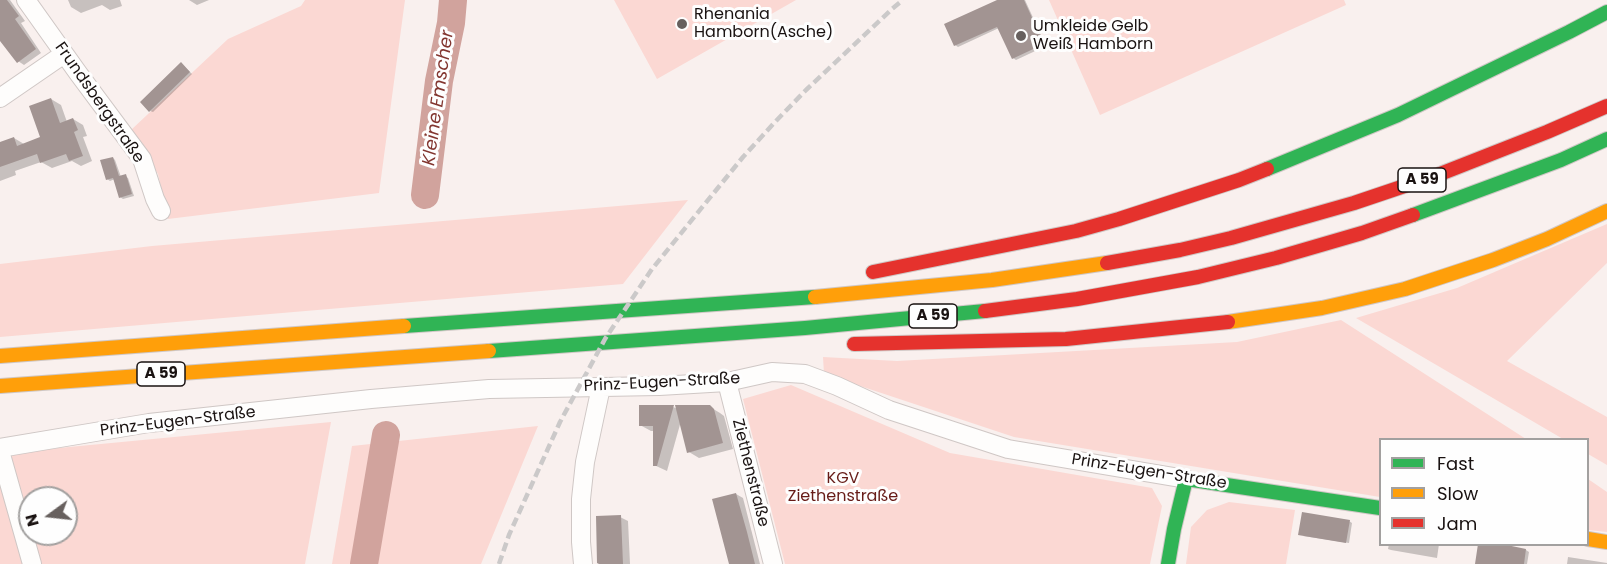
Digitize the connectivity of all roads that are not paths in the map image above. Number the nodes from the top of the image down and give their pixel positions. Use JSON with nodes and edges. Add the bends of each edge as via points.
{"nodes":[{"id":1,"x":27,"y":0,"type":"edge"},
{"id":2,"x":1607,"y":12,"type":"edge"},
{"id":3,"x":1607,"y":25,"type":"edge"},
{"id":4,"x":1569,"y":32,"type":"junction"},
{"id":5,"x":64,"y":54,"type":"junction"},
{"id":6,"x":0,"y":98,"type":"edge"},
{"id":7,"x":1607,"y":106,"type":"edge"},
{"id":8,"x":1607,"y":139,"type":"edge"},
{"id":9,"x":161,"y":211,"type":"dead end"},
{"id":10,"x":1607,"y":211,"type":"edge"},
{"id":11,"x":864,"y":274,"type":"dead end"},
{"id":12,"x":778,"y":287,"type":"dead end"},
{"id":13,"x":685,"y":305,"type":"junction"},
{"id":14,"x":666,"y":338,"type":"junction"},
{"id":15,"x":771,"y":343,"type":"dead end"},
{"id":16,"x":841,"y":344,"type":"dead end"},
{"id":17,"x":0,"y":356,"type":"edge"},
{"id":18,"x":726,"y":382,"type":"junction"},
{"id":19,"x":0,"y":386,"type":"edge"},
{"id":20,"x":601,"y":387,"type":"junction"},
{"id":21,"x":0,"y":449,"type":"edge"},
{"id":22,"x":1186,"y":479,"type":"junction"},
{"id":23,"x":1379,"y":508,"type":"edge"},
{"id":24,"x":1589,"y":539,"type":"edge"},
{"id":25,"x":1607,"y":542,"type":"edge"},
{"id":26,"x":32,"y":564,"type":"edge"},
{"id":27,"x":583,"y":564,"type":"edge"},
{"id":28,"x":773,"y":564,"type":"edge"},
{"id":29,"x":1168,"y":564,"type":"edge"}],
"edges":[{"from":1,"to":5,"type":"street","name":"Frundsbergstraße"},
{"from":2,"to":4,"type":"main road"},
{"from":3,"to":4,"type":"main road"},
{"from":4,"to":11,"type":"main road","via":[[1398,115],[1239,180],[1076,231]]},
{"from":5,"to":6,"type":"street"},
{"from":5,"to":9,"type":"street","name":"Frundsbergstraße","via":[[142,159]]},
{"from":7,"to":13,"type":"main road","number":"A 59","via":[[1440,174],[1354,203],[1231,238],[1144,257],[970,282]]},
{"from":8,"to":14,"type":"main road","number":"A 59","via":[[1561,160],[1362,232],[1198,277],[1077,300],[997,310]]},
{"from":10,"to":16,"type":"main road","via":[[1493,260],[1406,289],[1274,316],[1066,339]]},
{"from":12,"to":13,"type":"main road"},
{"from":13,"to":17,"type":"main road","number":"A 59"},
{"from":14,"to":15,"type":"main road"},
{"from":14,"to":19,"type":"main road","number":"A 59"},
{"from":18,"to":20,"type":"street","name":"Prinz-Eugen-Straße"},
{"from":18,"to":22,"type":"street","name":"Prinz-Eugen-Straße","via":[[772,372],[805,374],[889,410],[1008,448]]},
{"from":18,"to":28,"type":"street","name":"Ziethenstraße"},
{"from":20,"to":21,"type":"street","name":"Prinz-Eugen-Straße","via":[[489,389],[371,399],[149,423]]},
{"from":20,"to":27,"type":"street","via":[[581,499]]},
{"from":21,"to":26,"type":"street"},
{"from":22,"to":23,"type":"main road","name":"Prinz-Eugen-Straße"},
{"from":22,"to":29,"type":"main road"},
{"from":24,"to":25,"type":"main road"}]}
